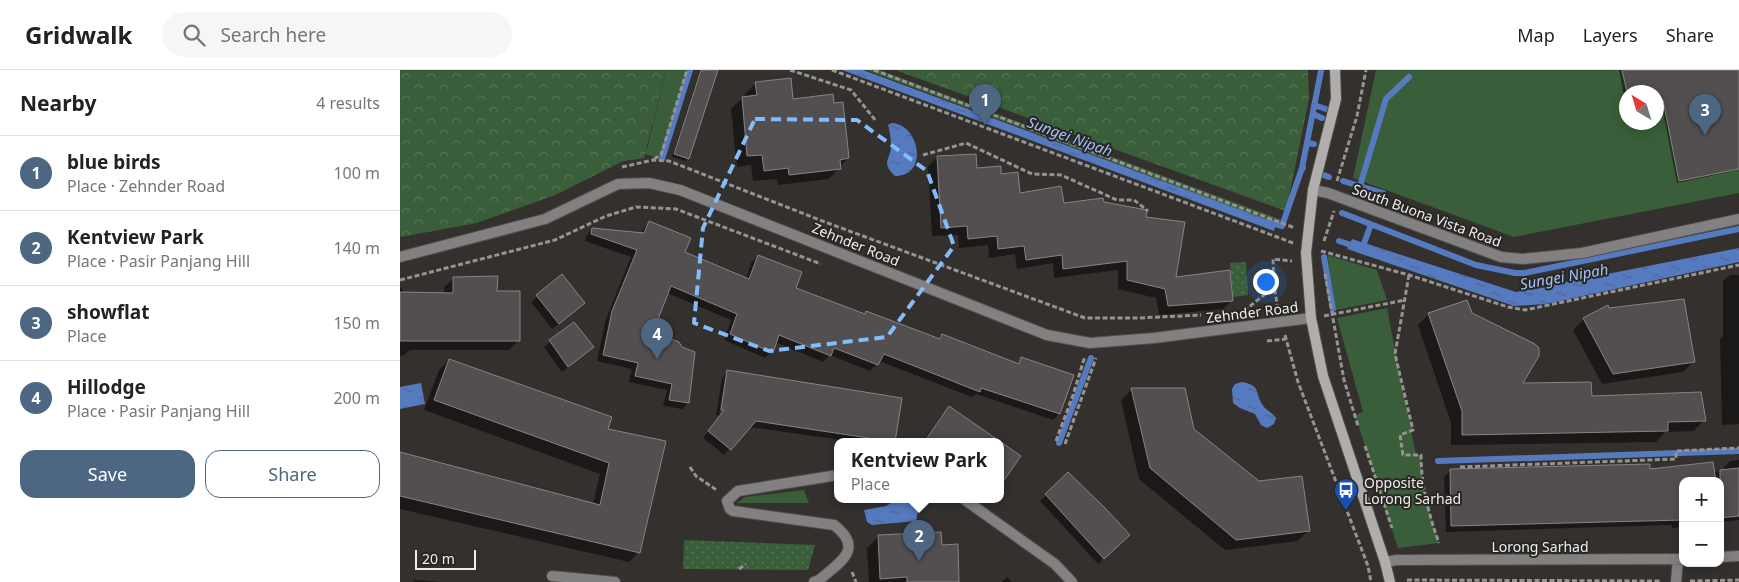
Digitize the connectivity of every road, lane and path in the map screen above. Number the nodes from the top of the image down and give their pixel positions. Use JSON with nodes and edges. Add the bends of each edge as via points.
{"nodes":[{"id":1,"x":687,"y":70,"type":"edge"},
{"id":2,"x":790,"y":70,"type":"edge"},
{"id":3,"x":832,"y":70,"type":"edge"},
{"id":4,"x":874,"y":70,"type":"edge"},
{"id":5,"x":1335,"y":70,"type":"edge"},
{"id":6,"x":1366,"y":70,"type":"edge"},
{"id":7,"x":876,"y":121,"type":"dead end"},
{"id":8,"x":923,"y":154,"type":"dead end"},
{"id":9,"x":653,"y":160,"type":"dead end"},
{"id":10,"x":1313,"y":190,"type":"junction"},
{"id":11,"x":1337,"y":196,"type":"junction"},
{"id":12,"x":1148,"y":211,"type":"dead end"},
{"id":13,"x":1739,"y":219,"type":"edge"},
{"id":14,"x":1297,"y":229,"type":"dead end"},
{"id":15,"x":1296,"y":244,"type":"dead end"},
{"id":16,"x":1321,"y":251,"type":"junction"},
{"id":17,"x":400,"y":257,"type":"edge"},
{"id":18,"x":1322,"y":260,"type":"dead end"},
{"id":19,"x":1296,"y":262,"type":"dead end"},
{"id":20,"x":1739,"y":265,"type":"edge"},
{"id":21,"x":830,"y":268,"type":"dead end"},
{"id":22,"x":1324,"y":269,"type":"dead end"},
{"id":23,"x":1409,"y":275,"type":"junction"},
{"id":24,"x":400,"y":280,"type":"edge"},
{"id":25,"x":1274,"y":286,"type":"junction"},
{"id":26,"x":1405,"y":300,"type":"junction"},
{"id":27,"x":1241,"y":313,"type":"dead end"},
{"id":28,"x":1332,"y":314,"type":"junction"},
{"id":29,"x":1280,"y":317,"type":"junction"},
{"id":30,"x":1311,"y":318,"type":"junction"},
{"id":31,"x":1286,"y":339,"type":"junction"},
{"id":32,"x":1266,"y":341,"type":"dead end"},
{"id":33,"x":1098,"y":351,"type":"dead end"},
{"id":34,"x":1084,"y":359,"type":"dead end"},
{"id":35,"x":1359,"y":429,"type":"dead end"},
{"id":36,"x":1362,"y":438,"type":"dead end"},
{"id":37,"x":1056,"y":441,"type":"dead end"},
{"id":38,"x":1065,"y":444,"type":"dead end"},
{"id":39,"x":1739,"y":448,"type":"edge"},
{"id":40,"x":690,"y":466,"type":"dead end"},
{"id":41,"x":1460,"y":467,"type":"dead end"},
{"id":42,"x":834,"y":476,"type":"edge"},
{"id":43,"x":728,"y":499,"type":"junction"},
{"id":44,"x":969,"y":503,"type":"edge"},
{"id":45,"x":1392,"y":530,"type":"dead end"},
{"id":46,"x":1439,"y":543,"type":"dead end"},
{"id":47,"x":1739,"y":556,"type":"edge"},
{"id":48,"x":1724,"y":557,"type":"edge"},
{"id":49,"x":1679,"y":559,"type":"edge"},
{"id":50,"x":1399,"y":560,"type":"junction"},
{"id":51,"x":1385,"y":562,"type":"junction"},
{"id":52,"x":746,"y":564,"type":"dead end"},
{"id":53,"x":1679,"y":565,"type":"edge"},
{"id":54,"x":739,"y":569,"type":"dead end"},
{"id":55,"x":552,"y":576,"type":"dead end"},
{"id":56,"x":1739,"y":580,"type":"edge"},
{"id":57,"x":1407,"y":581,"type":"edge"},
{"id":58,"x":1484,"y":581,"type":"edge"},
{"id":59,"x":615,"y":582,"type":"edge"},
{"id":60,"x":814,"y":582,"type":"edge"},
{"id":61,"x":1072,"y":582,"type":"edge"},
{"id":62,"x":1371,"y":582,"type":"edge"},
{"id":63,"x":1390,"y":582,"type":"edge"},
{"id":64,"x":1654,"y":582,"type":"edge"},
{"id":65,"x":1676,"y":582,"type":"edge"}],
"edges":[{"from":1,"to":9,"type":"path","via":[[661,156]]},
{"from":2,"to":7,"type":"path","via":[[851,90]]},
{"from":3,"to":15,"type":"path"},
{"from":4,"to":14,"type":"path"},
{"from":5,"to":10,"type":"street","via":[[1336,99]]},
{"from":6,"to":11,"type":"path","via":[[1357,116],[1337,183]]},
{"from":8,"to":12,"type":"path","via":[[966,143],[1032,174],[1061,175],[1116,200],[1134,200]]},
{"from":10,"to":11,"type":"street","name":"South Buona Vista Road"},
{"from":10,"to":30,"type":"street","via":[[1306,253]]},
{"from":11,"to":13,"type":"street","name":"South Buona Vista Road","via":[[1501,257],[1524,259],[1582,253]]},
{"from":11,"to":16,"type":"path"},
{"from":16,"to":18,"type":"path"},
{"from":16,"to":23,"type":"path"},
{"from":17,"to":29,"type":"street","name":"Zehnder Road","via":[[545,219],[618,184],[649,183],[680,190],[1047,335],[1090,343],[1154,338]]},
{"from":19,"to":25,"type":"path","via":[[1274,259]]},
{"from":20,"to":23,"type":"path","via":[[1525,310]]},
{"from":21,"to":24,"type":"path","via":[[676,209],[636,207],[606,216],[555,240]]},
{"from":22,"to":28,"type":"path"},
{"from":23,"to":26,"type":"path"},
{"from":25,"to":27,"type":"path"},
{"from":25,"to":29,"type":"path"},
{"from":26,"to":28,"type":"path"},
{"from":26,"to":46,"type":"path","via":[[1395,354],[1413,430],[1400,435],[1403,455],[1421,455],[1428,514]]},
{"from":28,"to":30,"type":"path"},
{"from":28,"to":35,"type":"path","via":[[1344,380]]},
{"from":29,"to":30,"type":"street","name":"Zehnder Road"},
{"from":29,"to":31,"type":"path"},
{"from":30,"to":51,"type":"street","via":[[1323,376]]},
{"from":31,"to":32,"type":"path"},
{"from":31,"to":62,"type":"path","via":[[1298,382],[1368,566]]},
{"from":33,"to":38,"type":"path"},
{"from":34,"to":37,"type":"path"},
{"from":36,"to":45,"type":"path"},
{"from":39,"to":41,"type":"path","via":[[1676,450],[1676,459]]},
{"from":40,"to":43,"type":"path","via":[[696,476]]},
{"from":42,"to":43,"type":"street","via":[[738,491]]},
{"from":43,"to":60,"type":"street","via":[[727,504],[733,511],[834,525],[843,532],[849,541],[846,556]]},
{"from":44,"to":61,"type":"street","via":[[1054,564]]},
{"from":47,"to":48,"type":"street"},
{"from":49,"to":50,"type":"street","name":"Lorong Sarhad"},
{"from":50,"to":51,"type":"street","name":"Lorong Sarhad"},
{"from":50,"to":57,"type":"path"},
{"from":51,"to":63,"type":"street"},
{"from":52,"to":54,"type":"path"},
{"from":53,"to":65,"type":"street"},
{"from":55,"to":59,"type":"street"},
{"from":56,"to":65,"type":"path"},
{"from":57,"to":58,"type":"path"},
{"from":58,"to":64,"type":"path"},
{"from":64,"to":65,"type":"path"}]}
